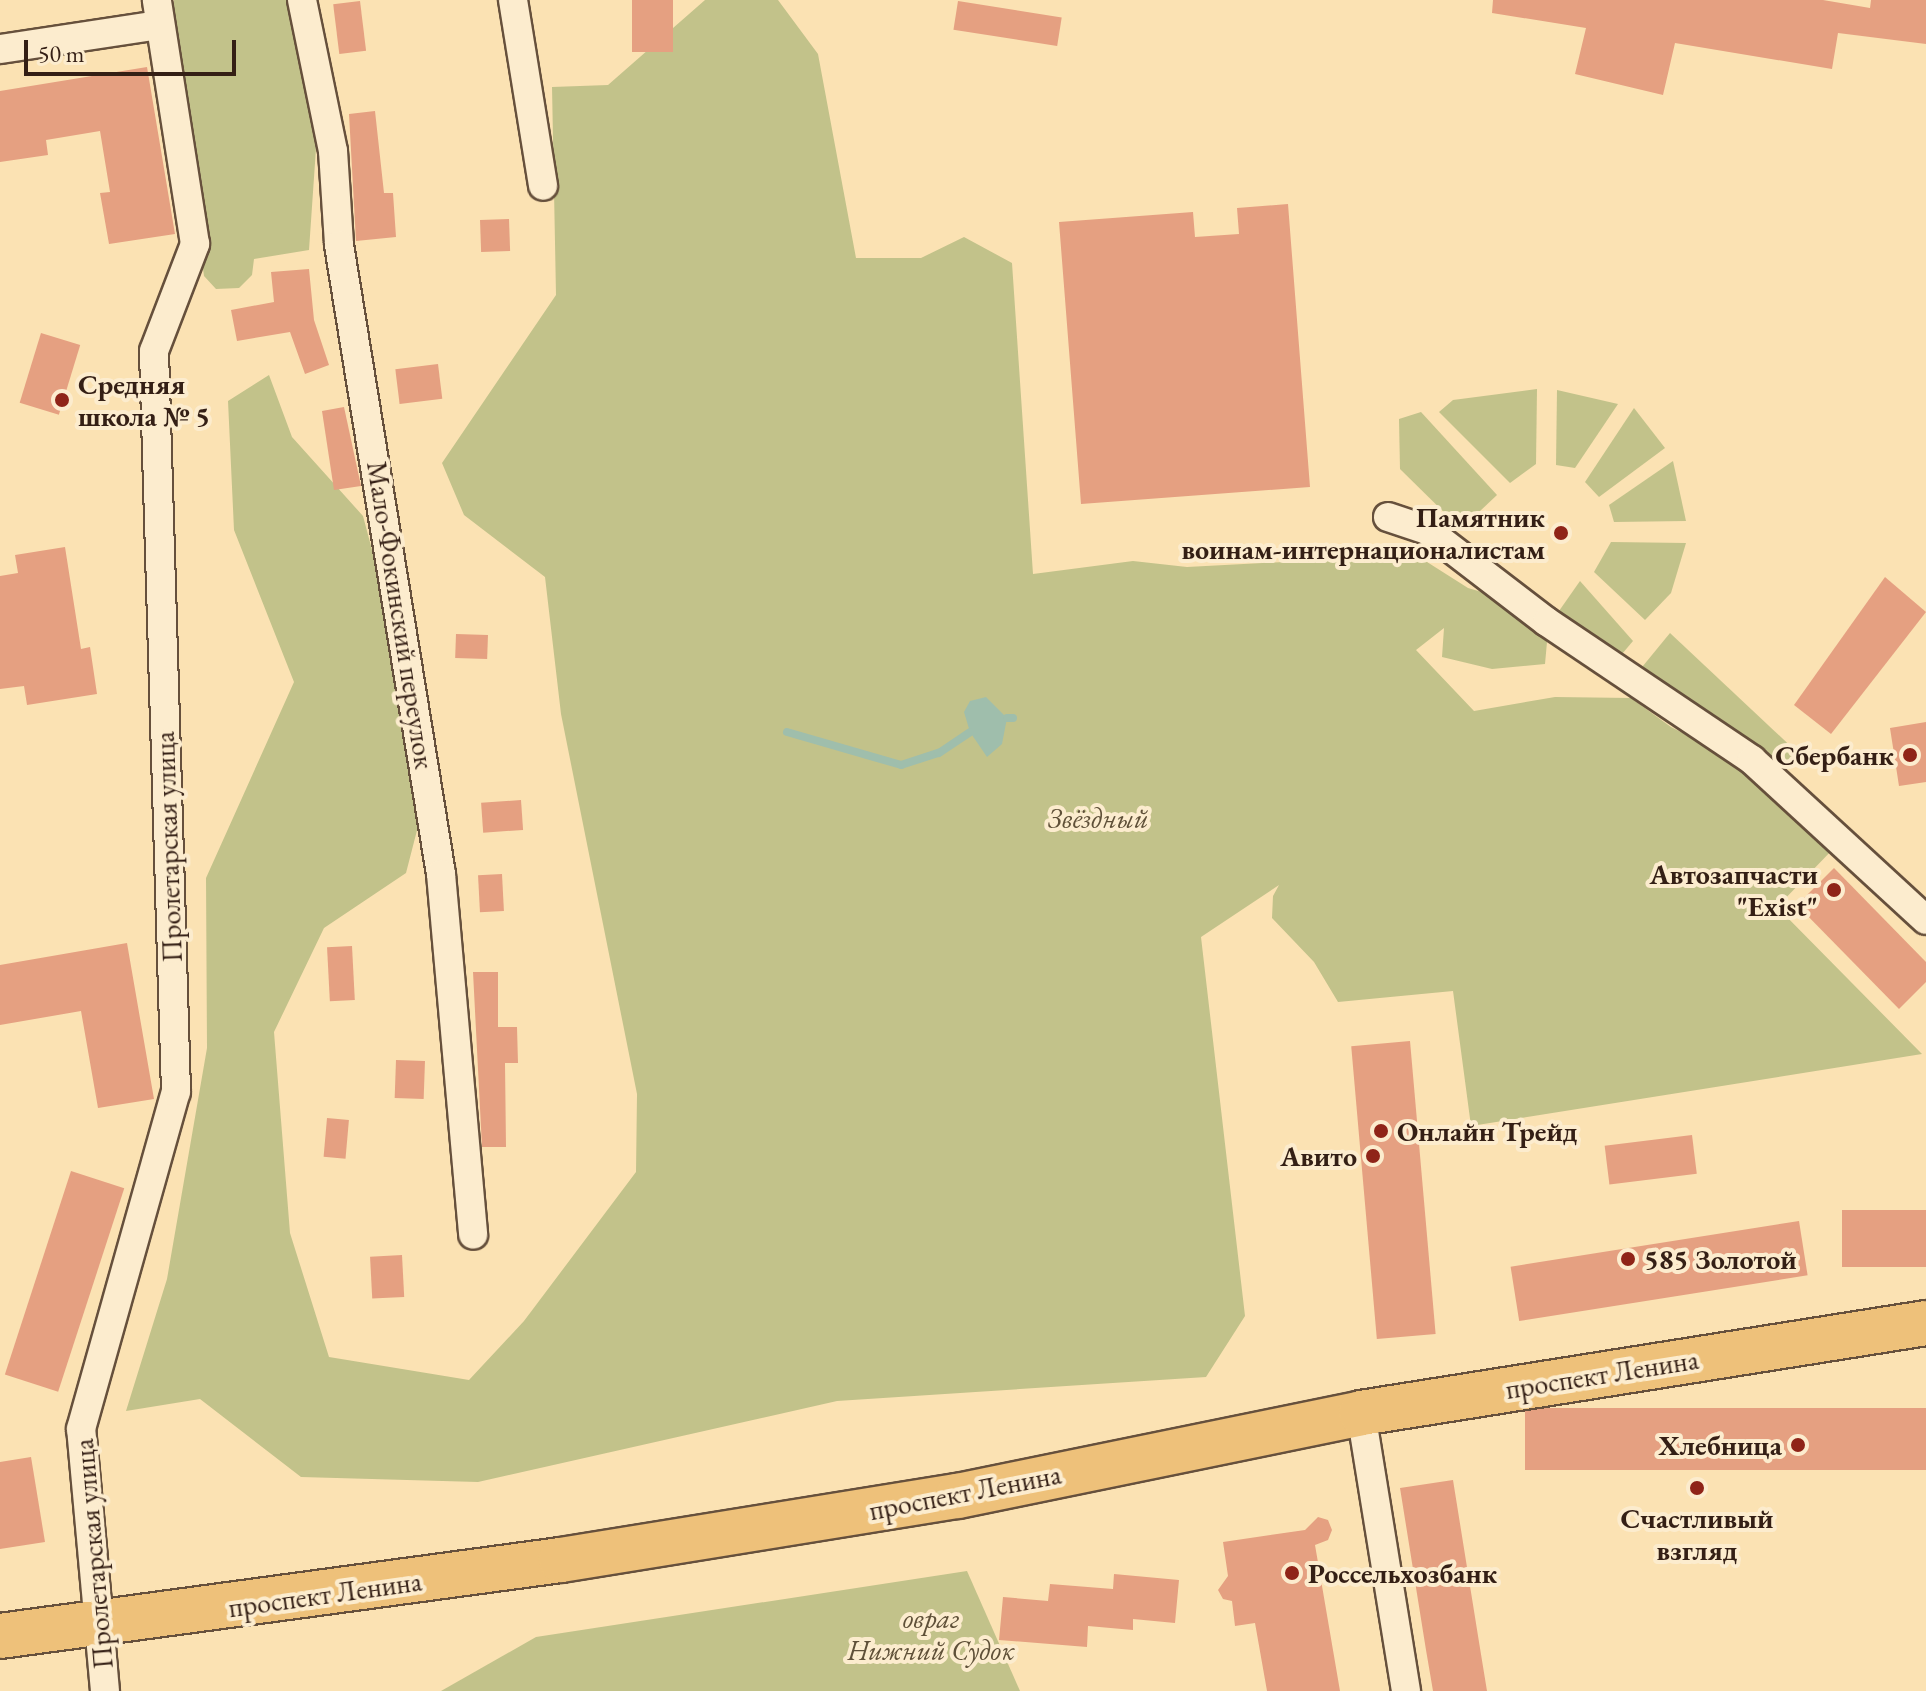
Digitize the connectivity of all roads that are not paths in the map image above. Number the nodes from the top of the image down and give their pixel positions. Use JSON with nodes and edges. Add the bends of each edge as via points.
{"nodes":[{"id":1,"x":302,"y":0,"type":"edge"},
{"id":2,"x":513,"y":0,"type":"edge"},
{"id":3,"x":158,"y":12,"type":"edge"},
{"id":4,"x":0,"y":49,"type":"edge"},
{"id":5,"x":543,"y":186,"type":"dead end"},
{"id":6,"x":1388,"y":517,"type":"dead end"},
{"id":7,"x":1926,"y":920,"type":"edge"},
{"id":8,"x":473,"y":1235,"type":"dead end"},
{"id":9,"x":1926,"y":1323,"type":"edge"},
{"id":10,"x":1361,"y":1413,"type":"junction"},
{"id":11,"x":96,"y":1624,"type":"junction"},
{"id":12,"x":0,"y":1636,"type":"edge"},
{"id":13,"x":105,"y":1691,"type":"edge"},
{"id":14,"x":1406,"y":1691,"type":"edge"}],
"edges":[{"from":1,"to":8,"type":"street","name":"Мало-Фокинский переулок","via":[[333,151],[339,245],[441,874]]},
{"from":2,"to":5,"type":"street"},
{"from":3,"to":4,"type":"street"},
{"from":3,"to":11,"type":"street","name":"Пролетарская улица","via":[[195,244],[154,351],[176,1092],[81,1429]]},
{"from":6,"to":7,"type":"street","via":[[1427,530],[1547,622],[1752,760]]},
{"from":9,"to":10,"type":"main road","name":"проспект Ленина"},
{"from":10,"to":11,"type":"main road","name":"проспект Ленина","via":[[958,1496],[561,1560]]},
{"from":10,"to":14,"type":"street"},
{"from":11,"to":12,"type":"main road","name":"проспект Ленина"},
{"from":11,"to":13,"type":"street","name":"Пролетарская улица"}]}
